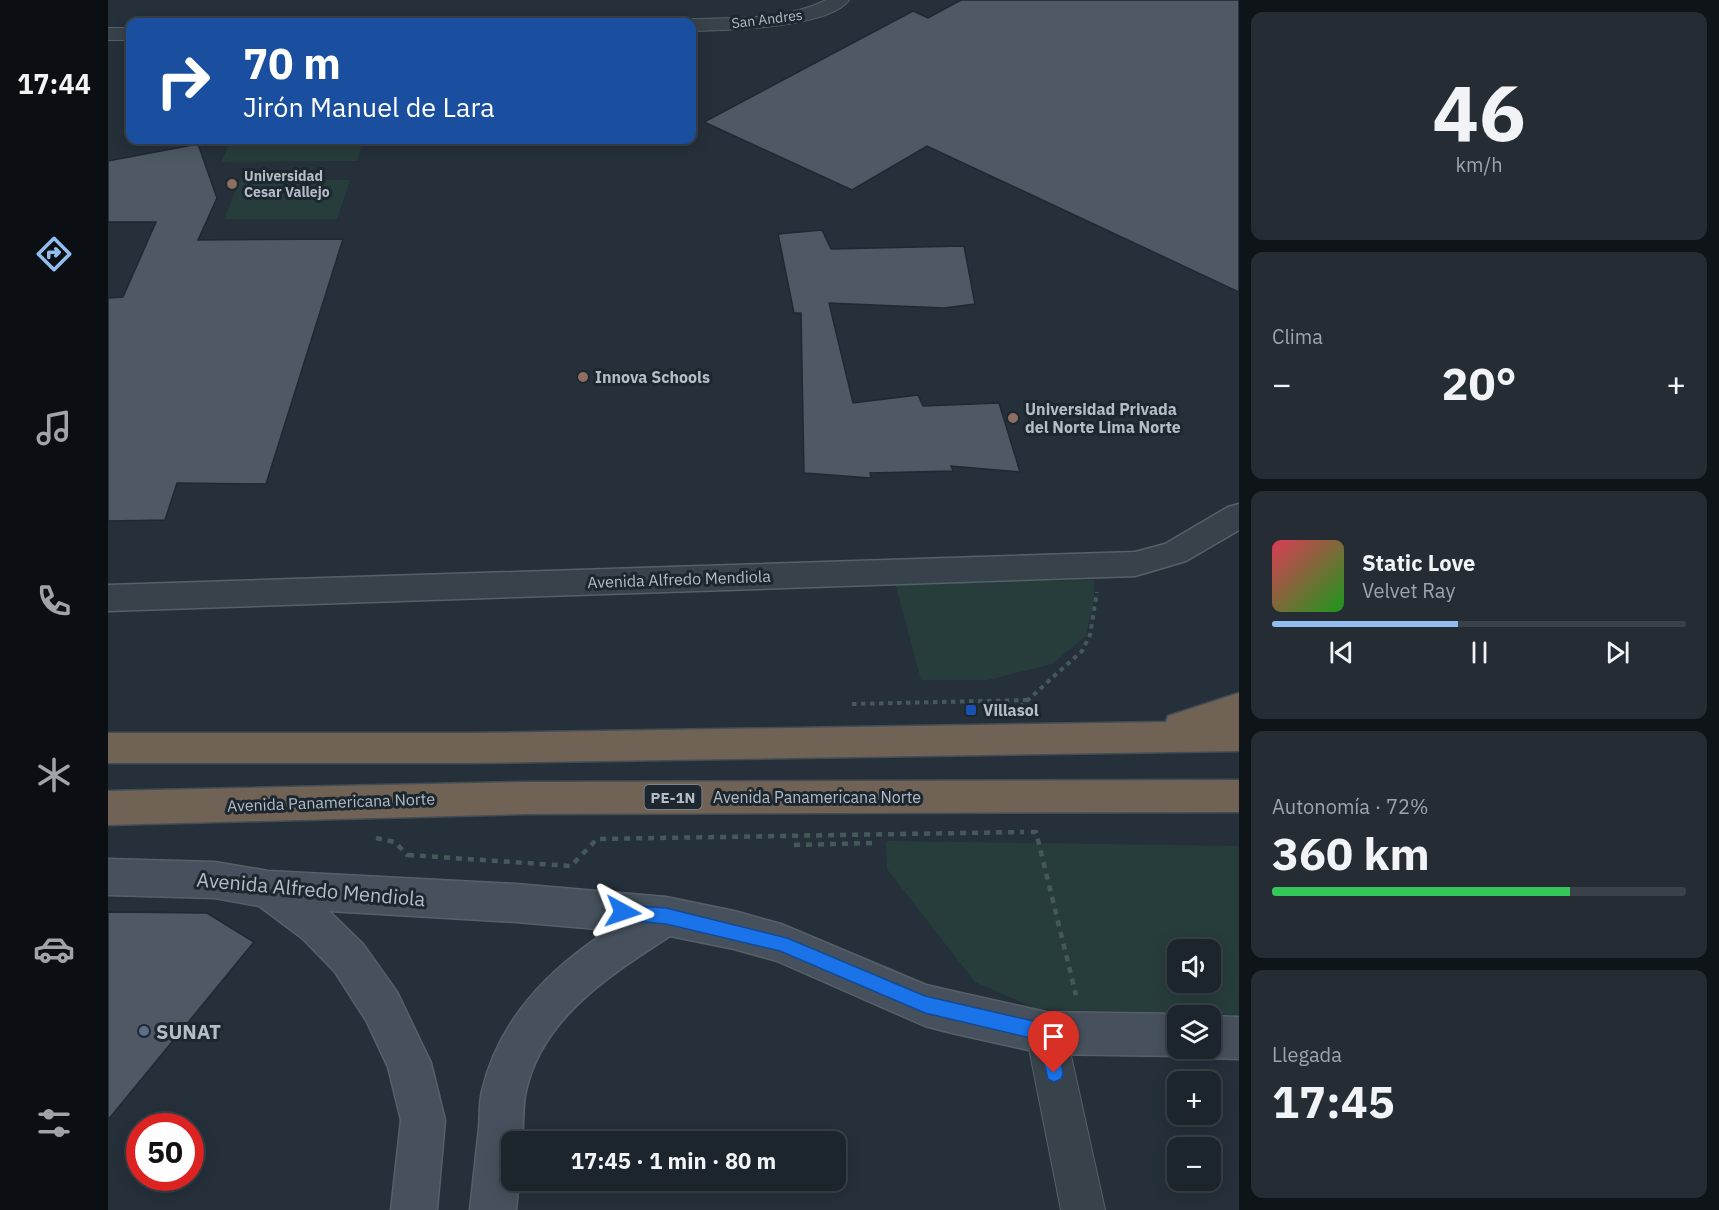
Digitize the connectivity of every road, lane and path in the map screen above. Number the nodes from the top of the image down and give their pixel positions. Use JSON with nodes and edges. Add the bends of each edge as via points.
{"nodes":[{"id":1,"x":840,"y":0,"type":"edge"},
{"id":2,"x":696,"y":25,"type":"edge"},
{"id":3,"x":108,"y":34,"type":"edge"},
{"id":4,"x":126,"y":34,"type":"edge"},
{"id":5,"x":1239,"y":515,"type":"edge"},
{"id":6,"x":1098,"y":590,"type":"dead end"},
{"id":7,"x":108,"y":598,"type":"edge"},
{"id":8,"x":852,"y":704,"type":"dead end"},
{"id":9,"x":1239,"y":708,"type":"edge"},
{"id":10,"x":108,"y":734,"type":"edge"},
{"id":11,"x":1152,"y":736,"type":"junction"},
{"id":12,"x":1239,"y":736,"type":"edge"},
{"id":13,"x":177,"y":747,"type":"junction"},
{"id":14,"x":108,"y":748,"type":"edge"},
{"id":15,"x":1239,"y":796,"type":"edge"},
{"id":16,"x":108,"y":808,"type":"edge"},
{"id":17,"x":873,"y":843,"type":"dead end"},
{"id":18,"x":794,"y":845,"type":"dead end"},
{"id":19,"x":408,"y":855,"type":"dead end"},
{"id":20,"x":108,"y":877,"type":"edge"},
{"id":21,"x":268,"y":889,"type":"junction"},
{"id":22,"x":666,"y":916,"type":"junction"},
{"id":23,"x":1077,"y":999,"type":"dead end"},
{"id":24,"x":1046,"y":1033,"type":"junction"},
{"id":25,"x":1167,"y":1035,"type":"edge"},
{"id":26,"x":1221,"y":1037,"type":"edge"},
{"id":27,"x":1239,"y":1038,"type":"edge"},
{"id":28,"x":414,"y":1210,"type":"edge"},
{"id":29,"x":493,"y":1210,"type":"edge"},
{"id":30,"x":1083,"y":1210,"type":"edge"}],
"edges":[{"from":1,"to":2,"type":"street","name":"San Andres","via":[[815,13],[746,24]]},
{"from":3,"to":4,"type":"street"},
{"from":5,"to":7,"type":"street","name":"Avenida Alfredo Mendiola","via":[[1176,553],[1136,564],[1097,567]]},
{"from":6,"to":8,"type":"path","via":[[1090,635],[1082,651],[1029,700]]},
{"from":9,"to":11,"type":"highway"},
{"from":10,"to":13,"type":"highway"},
{"from":11,"to":12,"type":"highway"},
{"from":11,"to":13,"type":"highway","via":[[471,748]]},
{"from":13,"to":14,"type":"highway"},
{"from":15,"to":16,"type":"highway","name":"Avenida Panamericana Norte","number":"PE-1N","via":[[525,798]]},
{"from":17,"to":18,"type":"path"},
{"from":19,"to":23,"type":"path","via":[[571,866],[597,839],[1036,832]]},
{"from":20,"to":21,"type":"main road","name":"Avenida Alfredo Mendiola","via":[[215,880]]},
{"from":21,"to":22,"type":"main road","name":"Avenida Alfredo Mendiola"},
{"from":21,"to":28,"type":"main road","via":[[316,925],[349,958],[382,1007],[409,1063],[423,1120]]},
{"from":22,"to":24,"type":"main road","name":"Avenida Alfredo Mendiola","via":[[781,943],[925,1005]]},
{"from":22,"to":29,"type":"main road","via":[[593,963],[551,1000],[520,1043],[504,1089]]},
{"from":24,"to":25,"type":"main road","name":"Avenida Alfredo Mendiola"},
{"from":24,"to":30,"type":"street"},
{"from":26,"to":27,"type":"main road"}]}
